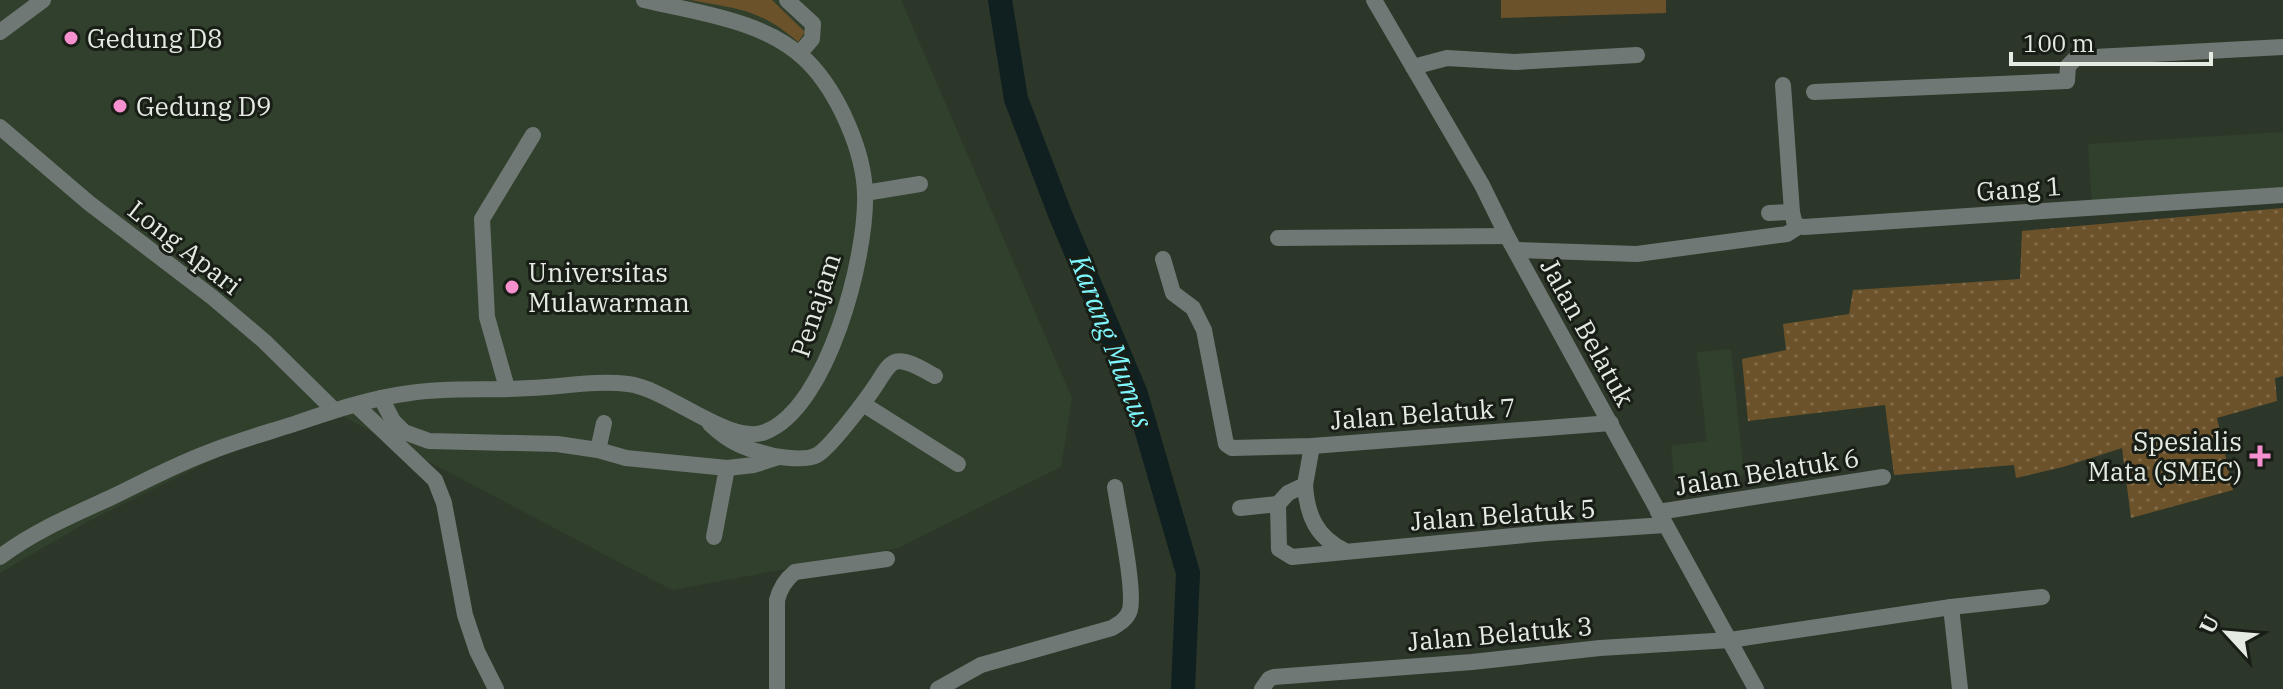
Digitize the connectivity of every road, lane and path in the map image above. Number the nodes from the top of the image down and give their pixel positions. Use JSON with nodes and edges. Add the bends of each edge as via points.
{"nodes":[{"id":1,"x":43,"y":0,"type":"edge"},
{"id":2,"x":644,"y":0,"type":"edge"},
{"id":3,"x":787,"y":0,"type":"edge"},
{"id":4,"x":1374,"y":0,"type":"edge"},
{"id":5,"x":0,"y":32,"type":"edge"},
{"id":6,"x":2283,"y":47,"type":"edge"},
{"id":7,"x":799,"y":54,"type":"junction"},
{"id":8,"x":1637,"y":55,"type":"dead end"},
{"id":9,"x":1413,"y":67,"type":"junction"},
{"id":10,"x":1783,"y":85,"type":"dead end"},
{"id":11,"x":1814,"y":92,"type":"dead end"},
{"id":12,"x":0,"y":127,"type":"edge"},
{"id":13,"x":533,"y":135,"type":"dead end"},
{"id":14,"x":920,"y":184,"type":"dead end"},
{"id":15,"x":865,"y":193,"type":"junction"},
{"id":16,"x":2283,"y":195,"type":"edge"},
{"id":17,"x":1769,"y":213,"type":"dead end"},
{"id":18,"x":1795,"y":219,"type":"junction"},
{"id":19,"x":1278,"y":238,"type":"dead end"},
{"id":20,"x":1512,"y":243,"type":"junction"},
{"id":21,"x":1163,"y":259,"type":"dead end"},
{"id":22,"x":935,"y":376,"type":"dead end"},
{"id":23,"x":507,"y":388,"type":"junction"},
{"id":24,"x":381,"y":398,"type":"junction"},
{"id":25,"x":863,"y":404,"type":"junction"},
{"id":26,"x":356,"y":405,"type":"junction"},
{"id":27,"x":334,"y":410,"type":"junction"},
{"id":28,"x":707,"y":421,"type":"junction"},
{"id":29,"x":604,"y":423,"type":"dead end"},
{"id":30,"x":1611,"y":423,"type":"junction"},
{"id":31,"x":1312,"y":446,"type":"junction"},
{"id":32,"x":598,"y":450,"type":"junction"},
{"id":33,"x":780,"y":457,"type":"junction"},
{"id":34,"x":958,"y":464,"type":"dead end"},
{"id":35,"x":727,"y":468,"type":"junction"},
{"id":36,"x":1883,"y":477,"type":"dead end"},
{"id":37,"x":1305,"y":485,"type":"junction"},
{"id":38,"x":1115,"y":487,"type":"dead end"},
{"id":39,"x":1278,"y":504,"type":"junction"},
{"id":40,"x":1240,"y":508,"type":"dead end"},
{"id":41,"x":1662,"y":518,"type":"junction"},
{"id":42,"x":714,"y":537,"type":"dead end"},
{"id":43,"x":1345,"y":551,"type":"junction"},
{"id":44,"x":0,"y":557,"type":"edge"},
{"id":45,"x":887,"y":559,"type":"dead end"},
{"id":46,"x":2042,"y":597,"type":"dead end"},
{"id":47,"x":1951,"y":607,"type":"junction"},
{"id":48,"x":1730,"y":640,"type":"junction"},
{"id":49,"x":1268,"y":683,"type":"edge"},
{"id":50,"x":496,"y":689,"type":"edge"},
{"id":51,"x":777,"y":689,"type":"edge"},
{"id":52,"x":938,"y":689,"type":"edge"},
{"id":53,"x":1756,"y":689,"type":"edge"},
{"id":54,"x":1960,"y":689,"type":"edge"}],
"edges":[{"from":1,"to":5,"type":"street"},
{"from":2,"to":7,"type":"street","name":"Penajam","via":[[734,21]]},
{"from":3,"to":7,"type":"street","via":[[813,24],[812,39]]},
{"from":4,"to":9,"type":"street","name":"Jalan Belatuk"},
{"from":6,"to":11,"type":"street","via":[[2076,58],[2068,66],[2067,81]]},
{"from":7,"to":15,"type":"street","name":"Penajam","via":[[853,138]]},
{"from":8,"to":9,"type":"street","via":[[1515,62],[1447,58]]},
{"from":9,"to":20,"type":"street","name":"Jalan Belatuk"},
{"from":10,"to":18,"type":"street"},
{"from":12,"to":27,"type":"street","name":"Long Apari","via":[[264,341]]},
{"from":13,"to":23,"type":"street","via":[[482,219],[487,317]]},
{"from":14,"to":15,"type":"street"},
{"from":15,"to":28,"type":"street","name":"Penajam","via":[[862,235],[839,327],[803,400],[761,434]]},
{"from":16,"to":18,"type":"street","name":"Gang 1"},
{"from":17,"to":18,"type":"street","name":"Gang 1"},
{"from":18,"to":20,"type":"street","via":[[1787,234],[1654,253],[1609,255]]},
{"from":19,"to":20,"type":"street"},
{"from":20,"to":30,"type":"street","name":"Jalan Belatuk"},
{"from":21,"to":31,"type":"street","name":"Jalan Belatuk 7","via":[[1173,293],[1193,308],[1204,330],[1226,444],[1239,449]]},
{"from":22,"to":25,"type":"street","via":[[896,361]]},
{"from":23,"to":24,"type":"street","name":"Penajam","via":[[429,390]]},
{"from":23,"to":28,"type":"street","name":"Penajam","via":[[632,384],[650,388]]},
{"from":24,"to":26,"type":"street","name":"Penajam"},
{"from":24,"to":32,"type":"street","via":[[404,432],[429,441]]},
{"from":25,"to":33,"type":"street","via":[[819,454]]},
{"from":25,"to":34,"type":"street"},
{"from":26,"to":27,"type":"street","name":"Penajam"},
{"from":26,"to":50,"type":"street","via":[[435,480],[465,615]]},
{"from":27,"to":44,"type":"street","name":"Penajam","via":[[207,453],[50,526]]},
{"from":28,"to":33,"type":"street","via":[[726,439]]},
{"from":29,"to":32,"type":"street"},
{"from":30,"to":31,"type":"street","name":"Jalan Belatuk 7"},
{"from":30,"to":41,"type":"street","name":"Jalan Belatuk"},
{"from":31,"to":37,"type":"street"},
{"from":32,"to":35,"type":"street","via":[[626,458]]},
{"from":33,"to":35,"type":"street"},
{"from":35,"to":42,"type":"street"},
{"from":36,"to":41,"type":"street","name":"Jalan Belatuk 6"},
{"from":37,"to":39,"type":"street"},
{"from":37,"to":43,"type":"street","via":[[1316,528]]},
{"from":38,"to":52,"type":"street","via":[[1130,586],[1125,620],[981,665]]},
{"from":39,"to":40,"type":"street"},
{"from":39,"to":43,"type":"street","name":"Jalan Belatuk 5","via":[[1277,541],[1284,554]]},
{"from":41,"to":43,"type":"street","name":"Jalan Belatuk 5"},
{"from":41,"to":48,"type":"street","name":"Jalan Belatuk"},
{"from":45,"to":51,"type":"street","via":[[795,572],[788,578],[777,600]]},
{"from":46,"to":47,"type":"street","name":"Jalan Belatuk 3"},
{"from":47,"to":48,"type":"street","name":"Jalan Belatuk 3"},
{"from":47,"to":54,"type":"street"},
{"from":48,"to":49,"type":"street","name":"Jalan Belatuk 3","via":[[1600,648]]},
{"from":48,"to":53,"type":"street","name":"Jalan Belatuk"}]}
